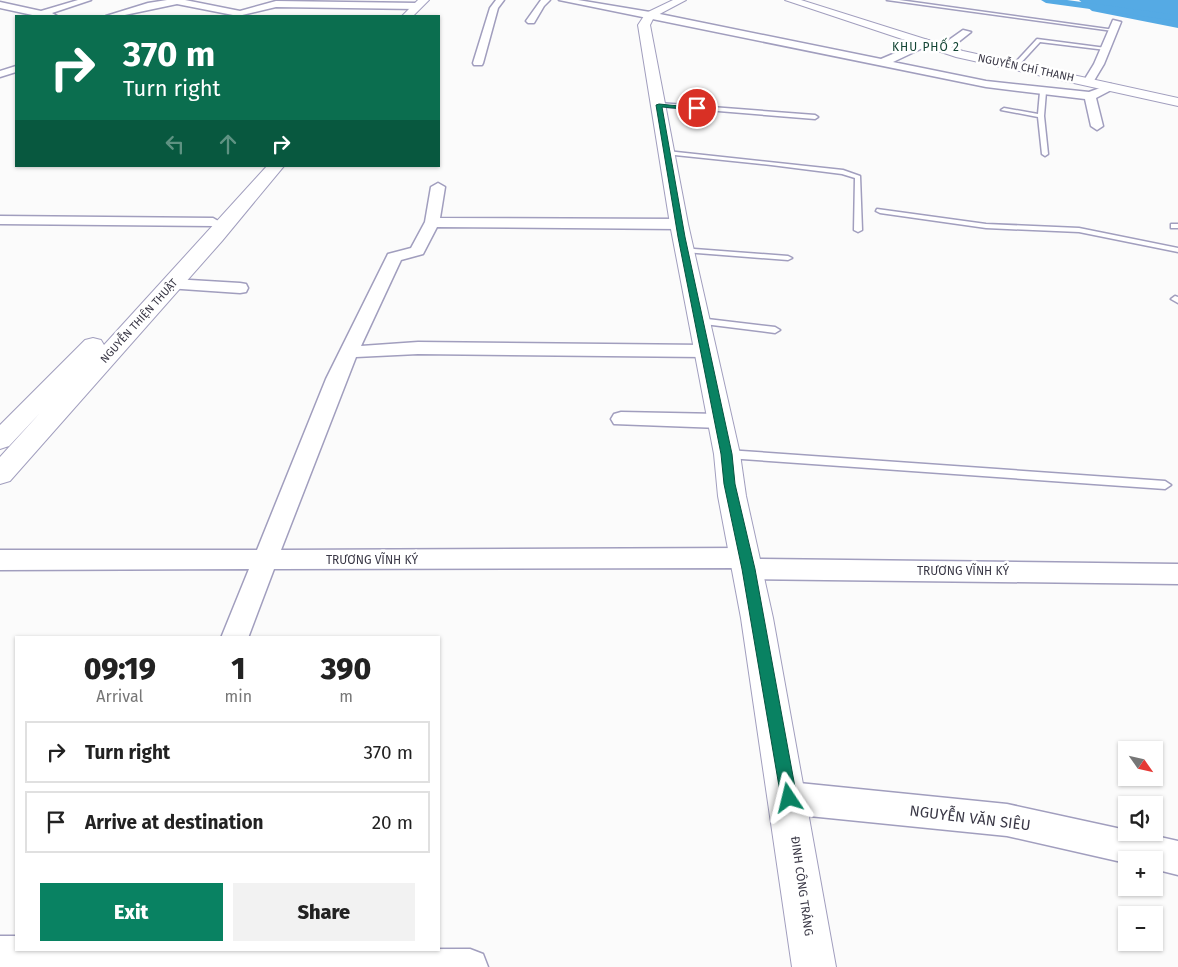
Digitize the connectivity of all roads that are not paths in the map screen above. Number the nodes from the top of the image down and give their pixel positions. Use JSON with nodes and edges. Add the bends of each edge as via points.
{"nodes":[{"id":1,"x":434,"y":0,"type":"edge"},
{"id":2,"x":500,"y":0,"type":"edge"},
{"id":3,"x":546,"y":0,"type":"edge"},
{"id":4,"x":563,"y":0,"type":"edge"},
{"id":5,"x":681,"y":0,"type":"edge"},
{"id":6,"x":790,"y":0,"type":"edge"},
{"id":7,"x":889,"y":0,"type":"edge"},
{"id":8,"x":80,"y":1,"type":"edge"},
{"id":9,"x":229,"y":3,"type":"dead end"},
{"id":10,"x":297,"y":4,"type":"junction"},
{"id":11,"x":0,"y":5,"type":"edge"},
{"id":12,"x":419,"y":7,"type":"edge"},
{"id":13,"x":211,"y":8,"type":"junction"},
{"id":14,"x":289,"y":10,"type":"dead end"},
{"id":15,"x":39,"y":14,"type":"junction"},
{"id":16,"x":194,"y":14,"type":"dead end"},
{"id":17,"x":46,"y":15,"type":"edge"},
{"id":18,"x":115,"y":15,"type":"edge"},
{"id":19,"x":407,"y":15,"type":"edge"},
{"id":20,"x":650,"y":16,"type":"junction"},
{"id":21,"x":531,"y":21,"type":"dead end"},
{"id":22,"x":1114,"y":26,"type":"joint"},
{"id":23,"x":966,"y":32,"type":"dead end"},
{"id":24,"x":926,"y":43,"type":"junction"},
{"id":25,"x":943,"y":49,"type":"junction"},
{"id":26,"x":1106,"y":50,"type":"junction"},
{"id":27,"x":478,"y":63,"type":"dead end"},
{"id":28,"x":882,"y":63,"type":"junction"},
{"id":29,"x":1015,"y":66,"type":"junction"},
{"id":30,"x":15,"y":69,"type":"edge"},
{"id":31,"x":0,"y":74,"type":"edge"},
{"id":32,"x":1088,"y":82,"type":"junction"},
{"id":33,"x":1111,"y":87,"type":"junction"},
{"id":34,"x":1042,"y":92,"type":"junction"},
{"id":35,"x":1090,"y":96,"type":"junction"},
{"id":36,"x":1178,"y":102,"type":"edge"},
{"id":37,"x":659,"y":105,"type":"junction"},
{"id":38,"x":1004,"y":110,"type":"dead end"},
{"id":39,"x":1041,"y":116,"type":"junction"},
{"id":40,"x":814,"y":118,"type":"dead end"},
{"id":41,"x":1097,"y":126,"type":"dead end"},
{"id":42,"x":667,"y":152,"type":"junction"},
{"id":43,"x":1044,"y":154,"type":"dead end"},
{"id":44,"x":262,"y":167,"type":"edge"},
{"id":45,"x":275,"y":167,"type":"edge"},
{"id":46,"x":438,"y":188,"type":"dead end"},
{"id":47,"x":880,"y":211,"type":"dead end"},
{"id":48,"x":0,"y":220,"type":"edge"},
{"id":49,"x":213,"y":222,"type":"junction"},
{"id":50,"x":432,"y":222,"type":"junction"},
{"id":51,"x":679,"y":224,"type":"junction"},
{"id":52,"x":858,"y":230,"type":"dead end"},
{"id":53,"x":684,"y":250,"type":"junction"},
{"id":54,"x":1178,"y":250,"type":"edge"},
{"id":55,"x":788,"y":258,"type":"dead end"},
{"id":56,"x":173,"y":284,"type":"junction"},
{"id":57,"x":240,"y":288,"type":"dead end"},
{"id":58,"x":699,"y":321,"type":"junction"},
{"id":59,"x":775,"y":330,"type":"dead end"},
{"id":60,"x":705,"y":351,"type":"junction"},
{"id":61,"x":348,"y":352,"type":"junction"},
{"id":62,"x":620,"y":419,"type":"dead end"},
{"id":63,"x":720,"y":421,"type":"junction"},
{"id":64,"x":0,"y":440,"type":"edge"},
{"id":65,"x":727,"y":454,"type":"junction"},
{"id":66,"x":0,"y":474,"type":"edge"},
{"id":67,"x":1165,"y":485,"type":"dead end"},
{"id":68,"x":0,"y":560,"type":"edge"},
{"id":69,"x":266,"y":560,"type":"junction"},
{"id":70,"x":747,"y":564,"type":"junction"},
{"id":71,"x":1178,"y":574,"type":"edge"},
{"id":72,"x":235,"y":636,"type":"edge"},
{"id":73,"x":789,"y":798,"type":"junction"},
{"id":74,"x":1178,"y":858,"type":"edge"},
{"id":75,"x":0,"y":954,"type":"edge"},
{"id":76,"x":147,"y":959,"type":"edge"},
{"id":77,"x":470,"y":967,"type":"edge"},
{"id":78,"x":814,"y":967,"type":"edge"}],
"edges":[{"from":1,"to":12,"type":"street"},
{"from":2,"to":27,"type":"street","via":[[494,8]]},
{"from":3,"to":21,"type":"street"},
{"from":4,"to":20,"type":"street"},
{"from":5,"to":20,"type":"street"},
{"from":6,"to":24,"type":"street","name":"NGUYỄN CHÍ THANH"},
{"from":7,"to":22,"type":"lane"},
{"from":8,"to":15,"type":"street"},
{"from":9,"to":13,"type":"street"},
{"from":10,"to":12,"type":"street"},
{"from":10,"to":13,"type":"street","via":[[276,4],[241,14]]},
{"from":10,"to":14,"type":"street"},
{"from":11,"to":15,"type":"street"},
{"from":12,"to":19,"type":"street"},
{"from":13,"to":16,"type":"street"},
{"from":13,"to":18,"type":"street","via":[[177,1]]},
{"from":15,"to":17,"type":"street"},
{"from":20,"to":28,"type":"street"},
{"from":20,"to":37,"type":"street","name":"ĐINH CÔNG TRÁNG","via":[[644,25]]},
{"from":22,"to":26,"type":"street"},
{"from":23,"to":25,"type":"street"},
{"from":24,"to":25,"type":"street","name":"NGUYỄN CHÍ THANH"},
{"from":24,"to":28,"type":"street"},
{"from":25,"to":29,"type":"street","name":"NGUYỄN CHÍ THANH"},
{"from":26,"to":29,"type":"lane","via":[[1039,40]]},
{"from":26,"to":32,"type":"street"},
{"from":28,"to":34,"type":"street"},
{"from":29,"to":32,"type":"street","name":"NGUYỄN CHÍ THANH"},
{"from":30,"to":31,"type":"street"},
{"from":32,"to":33,"type":"street","name":"NGUYỄN CHÍ THANH"},
{"from":33,"to":35,"type":"street"},
{"from":33,"to":36,"type":"street","name":"NGUYỄN CHÍ THANH"},
{"from":34,"to":35,"type":"street"},
{"from":34,"to":39,"type":"lane"},
{"from":35,"to":41,"type":"street"},
{"from":37,"to":40,"type":"lane"},
{"from":37,"to":42,"type":"street","name":"ĐINH CÔNG TRÁNG"},
{"from":38,"to":39,"type":"lane"},
{"from":39,"to":43,"type":"lane"},
{"from":42,"to":51,"type":"street","name":"ĐINH CÔNG TRÁNG"},
{"from":42,"to":52,"type":"lane","via":[[858,176]]},
{"from":44,"to":49,"type":"street","name":"NGUYỄN THIỆN THUẬT"},
{"from":45,"to":56,"type":"street","name":"NGUYỄN THIỆN THUẬT"},
{"from":46,"to":50,"type":"street"},
{"from":47,"to":54,"type":"lane","via":[[986,226],[1079,230]]},
{"from":48,"to":49,"type":"street"},
{"from":49,"to":64,"type":"street","name":"NGUYỄN THIỆN THUẬT"},
{"from":50,"to":51,"type":"street"},
{"from":50,"to":61,"type":"street","via":[[419,248],[394,257]]},
{"from":51,"to":53,"type":"street","name":"ĐINH CÔNG TRÁNG"},
{"from":53,"to":55,"type":"lane"},
{"from":53,"to":58,"type":"street","name":"ĐINH CÔNG TRÁNG"},
{"from":56,"to":57,"type":"street"},
{"from":56,"to":66,"type":"street","name":"NGUYỄN THIỆN THUẬT"},
{"from":58,"to":59,"type":"lane"},
{"from":58,"to":60,"type":"street","name":"ĐINH CÔNG TRÁNG"},
{"from":60,"to":61,"type":"street","via":[[418,348]]},
{"from":60,"to":63,"type":"street","name":"ĐINH CÔNG TRÁNG"},
{"from":61,"to":69,"type":"street"},
{"from":62,"to":63,"type":"street"},
{"from":63,"to":65,"type":"street","name":"ĐINH CÔNG TRÁNG"},
{"from":65,"to":67,"type":"lane"},
{"from":65,"to":70,"type":"street","name":"ĐINH CÔNG TRÁNG","via":[[729,484]]},
{"from":68,"to":69,"type":"street","name":"TRƯƠNG VĨNH KÝ"},
{"from":69,"to":70,"type":"street","name":"TRƯƠNG VĨNH KÝ"},
{"from":69,"to":72,"type":"street"},
{"from":70,"to":71,"type":"street","name":"TRƯƠNG VĨNH KÝ"},
{"from":70,"to":73,"type":"street","name":"ĐINH CÔNG TRÁNG"},
{"from":73,"to":74,"type":"street","name":"NGUYỄN VĂN SIÊU","via":[[1007,820]]},
{"from":73,"to":78,"type":"street","name":"ĐINH CÔNG TRÁNG"},
{"from":75,"to":76,"type":"street"},
{"from":76,"to":77,"type":"street"}]}
